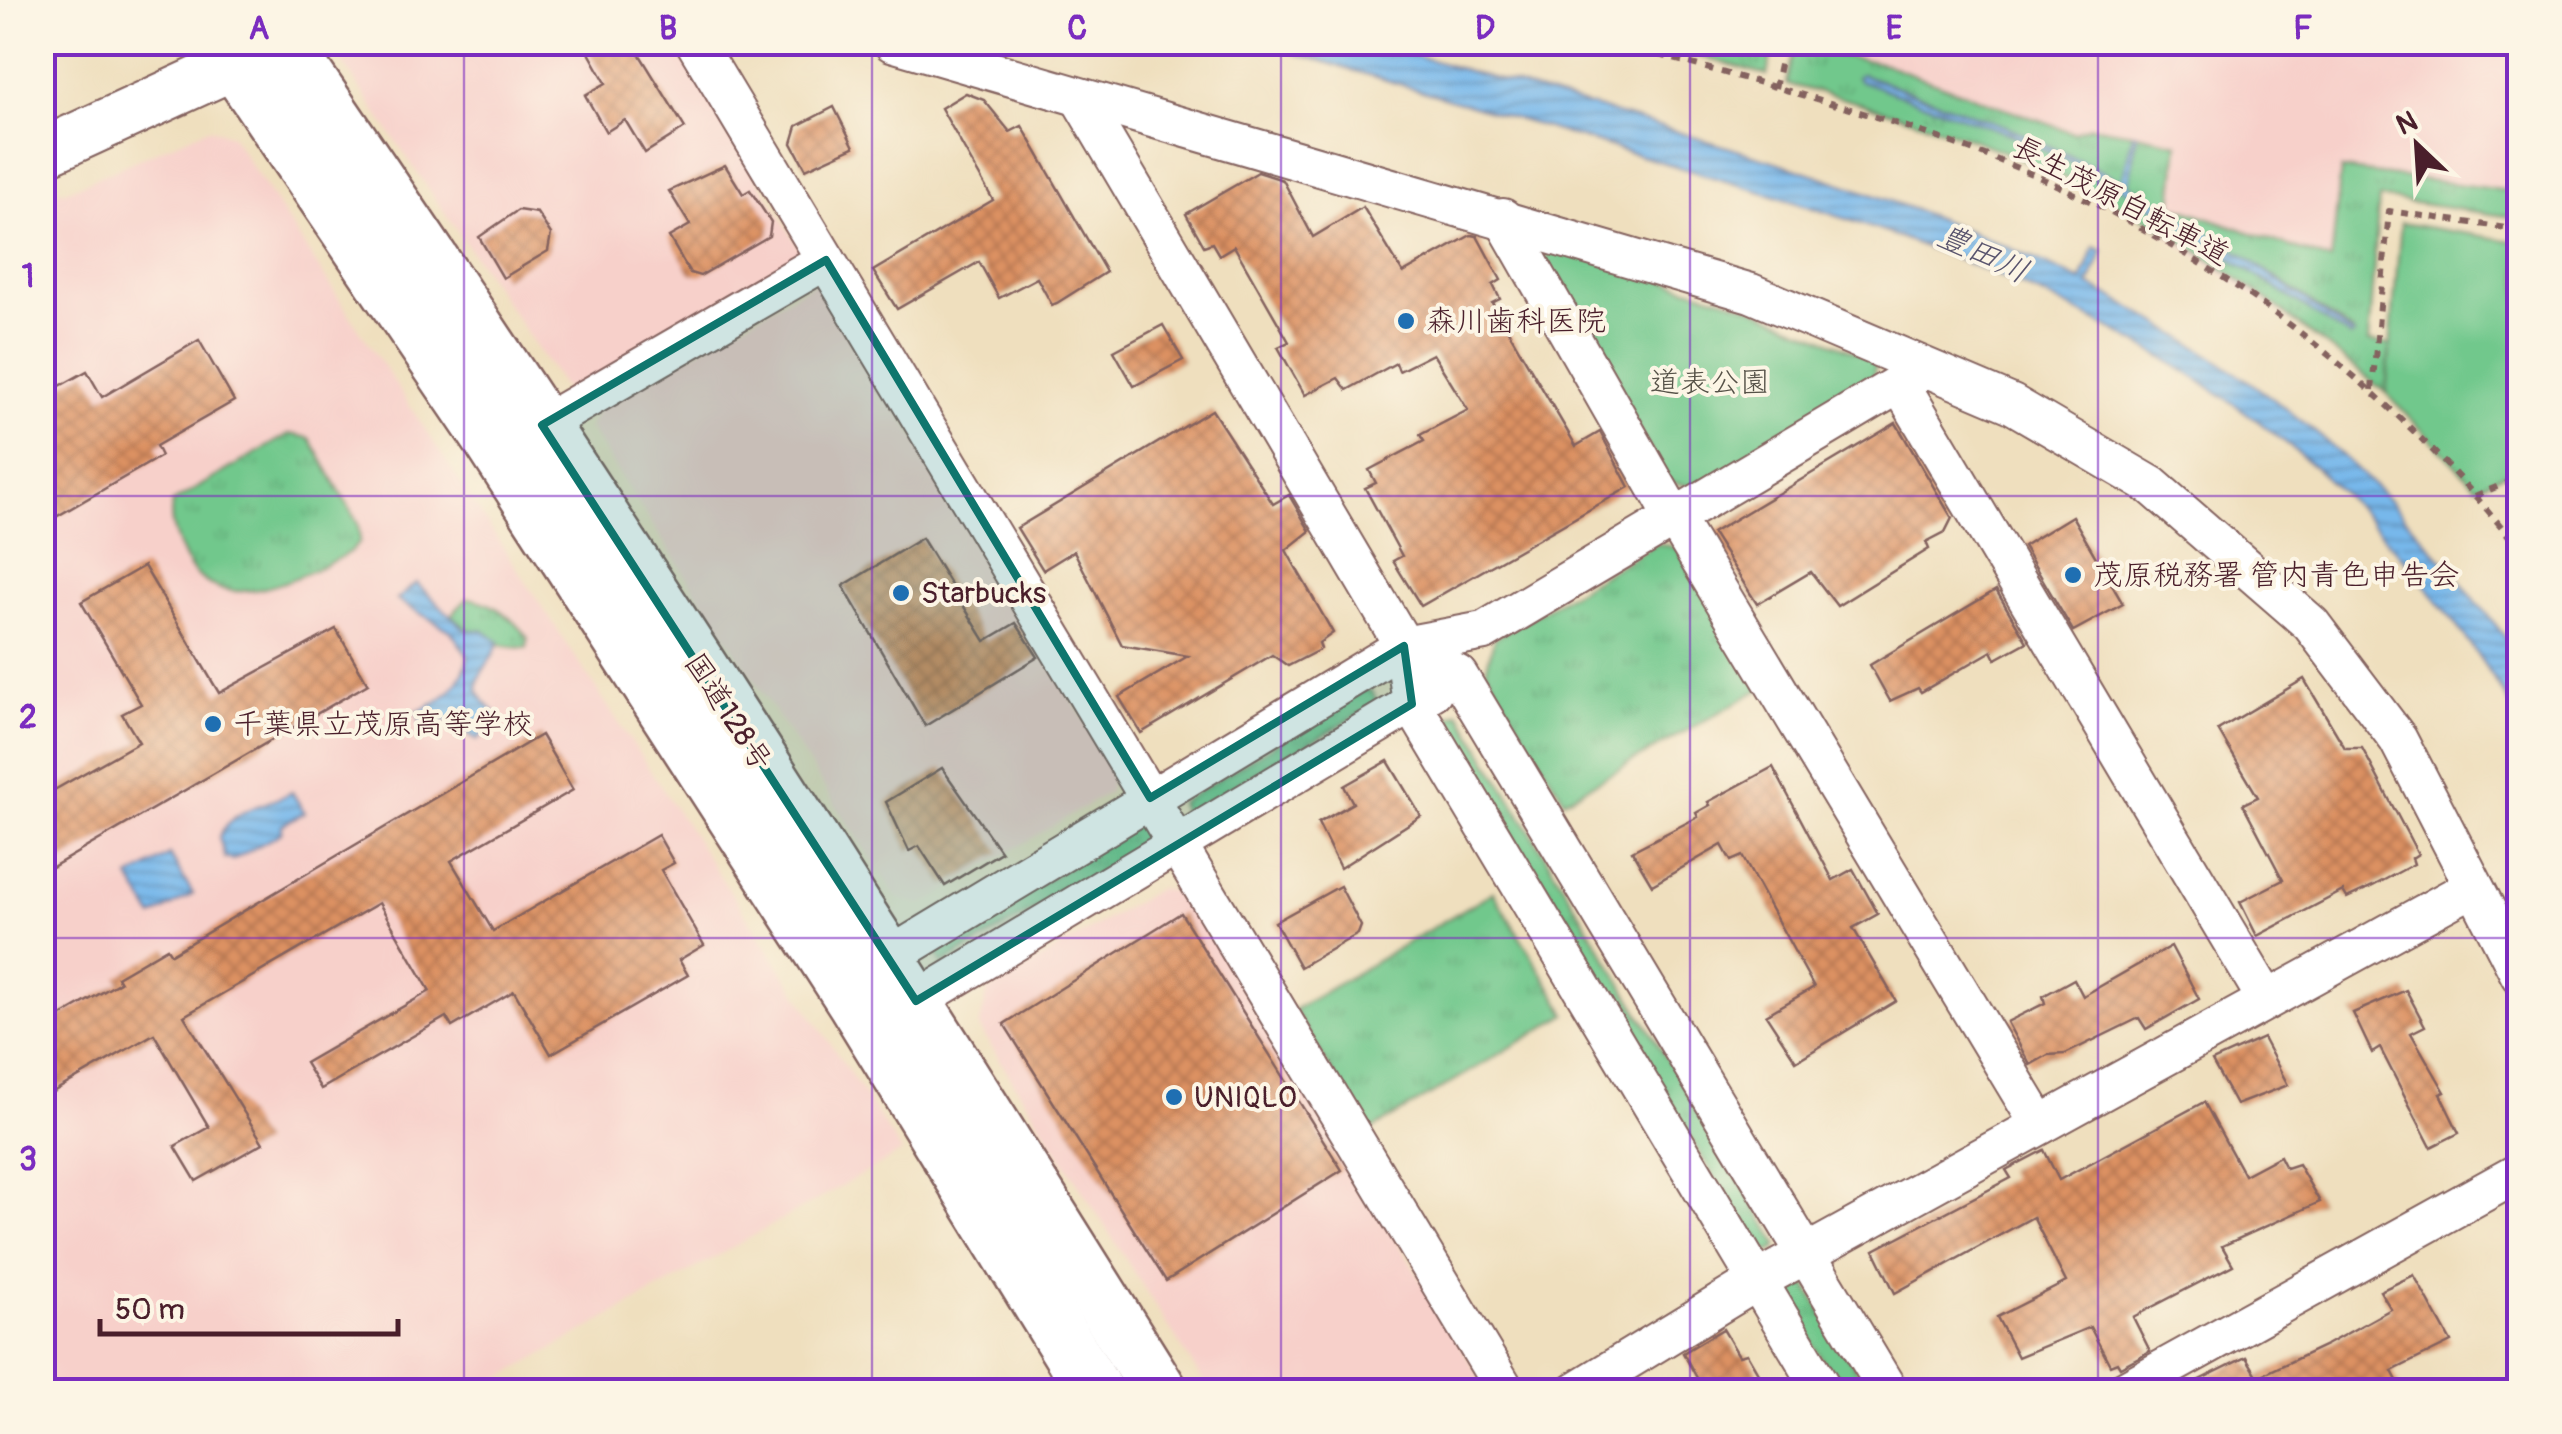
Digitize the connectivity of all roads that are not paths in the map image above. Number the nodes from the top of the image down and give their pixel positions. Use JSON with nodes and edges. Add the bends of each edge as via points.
{"nodes":[{"id":1,"x":695,"y":42,"type":"edge"},
{"id":2,"x":892,"y":42,"type":"edge"},
{"id":3,"x":252,"y":48,"type":"edge"},
{"id":4,"x":1081,"y":100,"type":"junction"},
{"id":5,"x":42,"y":153,"type":"edge"},
{"id":6,"x":1503,"y":218,"type":"junction"},
{"id":7,"x":826,"y":260,"type":"junction"},
{"id":8,"x":1912,"y":376,"type":"junction"},
{"id":9,"x":542,"y":425,"type":"junction"},
{"id":10,"x":1674,"y":517,"type":"junction"},
{"id":11,"x":1484,"y":631,"type":"junction"},
{"id":12,"x":1404,"y":646,"type":"junction"},
{"id":13,"x":1458,"y":675,"type":"junction"},
{"id":14,"x":1412,"y":704,"type":"junction"},
{"id":15,"x":1150,"y":798,"type":"junction"},
{"id":16,"x":1179,"y":846,"type":"junction"},
{"id":17,"x":2473,"y":887,"type":"junction"},
{"id":18,"x":2520,"y":975,"type":"edge"},
{"id":19,"x":902,"y":980,"type":"junction"},
{"id":20,"x":2267,"y":1000,"type":"junction"},
{"id":21,"x":856,"y":1004,"type":"junction"},
{"id":22,"x":2040,"y":1124,"type":"junction"},
{"id":23,"x":2520,"y":1172,"type":"edge"},
{"id":24,"x":1805,"y":1256,"type":"junction"},
{"id":25,"x":1757,"y":1281,"type":"junction"},
{"id":26,"x":1095,"y":1392,"type":"edge"},
{"id":27,"x":1160,"y":1392,"type":"edge"},
{"id":28,"x":1506,"y":1392,"type":"edge"},
{"id":29,"x":1574,"y":1392,"type":"edge"},
{"id":30,"x":1824,"y":1392,"type":"edge"},
{"id":31,"x":1890,"y":1392,"type":"edge"},
{"id":32,"x":2122,"y":1392,"type":"edge"}],
"edges":[{"from":1,"to":7,"type":"street"},
{"from":2,"to":4,"type":"street"},
{"from":3,"to":5,"type":"street"},
{"from":3,"to":9,"type":"highway","name":"国道128号"},
{"from":3,"to":21,"type":"highway","name":"国道128号","via":[[493,442]]},
{"from":4,"to":6,"type":"street"},
{"from":4,"to":12,"type":"street"},
{"from":6,"to":8,"type":"street","via":[[1751,293]]},
{"from":6,"to":10,"type":"street"},
{"from":7,"to":9,"type":"street"},
{"from":7,"to":15,"type":"street"},
{"from":8,"to":10,"type":"street"},
{"from":8,"to":17,"type":"street","via":[[2012,404],[2152,486],[2311,624],[2398,740]]},
{"from":8,"to":20,"type":"street"},
{"from":9,"to":19,"type":"highway","name":"国道128号"},
{"from":10,"to":11,"type":"street"},
{"from":10,"to":22,"type":"street"},
{"from":11,"to":12,"type":"street"},
{"from":11,"to":13,"type":"street"},
{"from":12,"to":13,"type":"street"},
{"from":12,"to":14,"type":"street"},
{"from":12,"to":15,"type":"street"},
{"from":13,"to":14,"type":"street"},
{"from":13,"to":24,"type":"street"},
{"from":14,"to":16,"type":"street"},
{"from":14,"to":25,"type":"street"},
{"from":15,"to":16,"type":"street"},
{"from":15,"to":19,"type":"street"},
{"from":16,"to":19,"type":"street"},
{"from":16,"to":28,"type":"street"},
{"from":17,"to":18,"type":"street"},
{"from":17,"to":20,"type":"street"},
{"from":19,"to":21,"type":"street"},
{"from":19,"to":27,"type":"highway","name":"国道128号"},
{"from":20,"to":22,"type":"street"},
{"from":21,"to":26,"type":"highway","name":"国道128号"},
{"from":22,"to":24,"type":"street"},
{"from":23,"to":32,"type":"street"},
{"from":24,"to":25,"type":"street"},
{"from":24,"to":31,"type":"street"},
{"from":25,"to":29,"type":"street"},
{"from":25,"to":30,"type":"street"}]}
